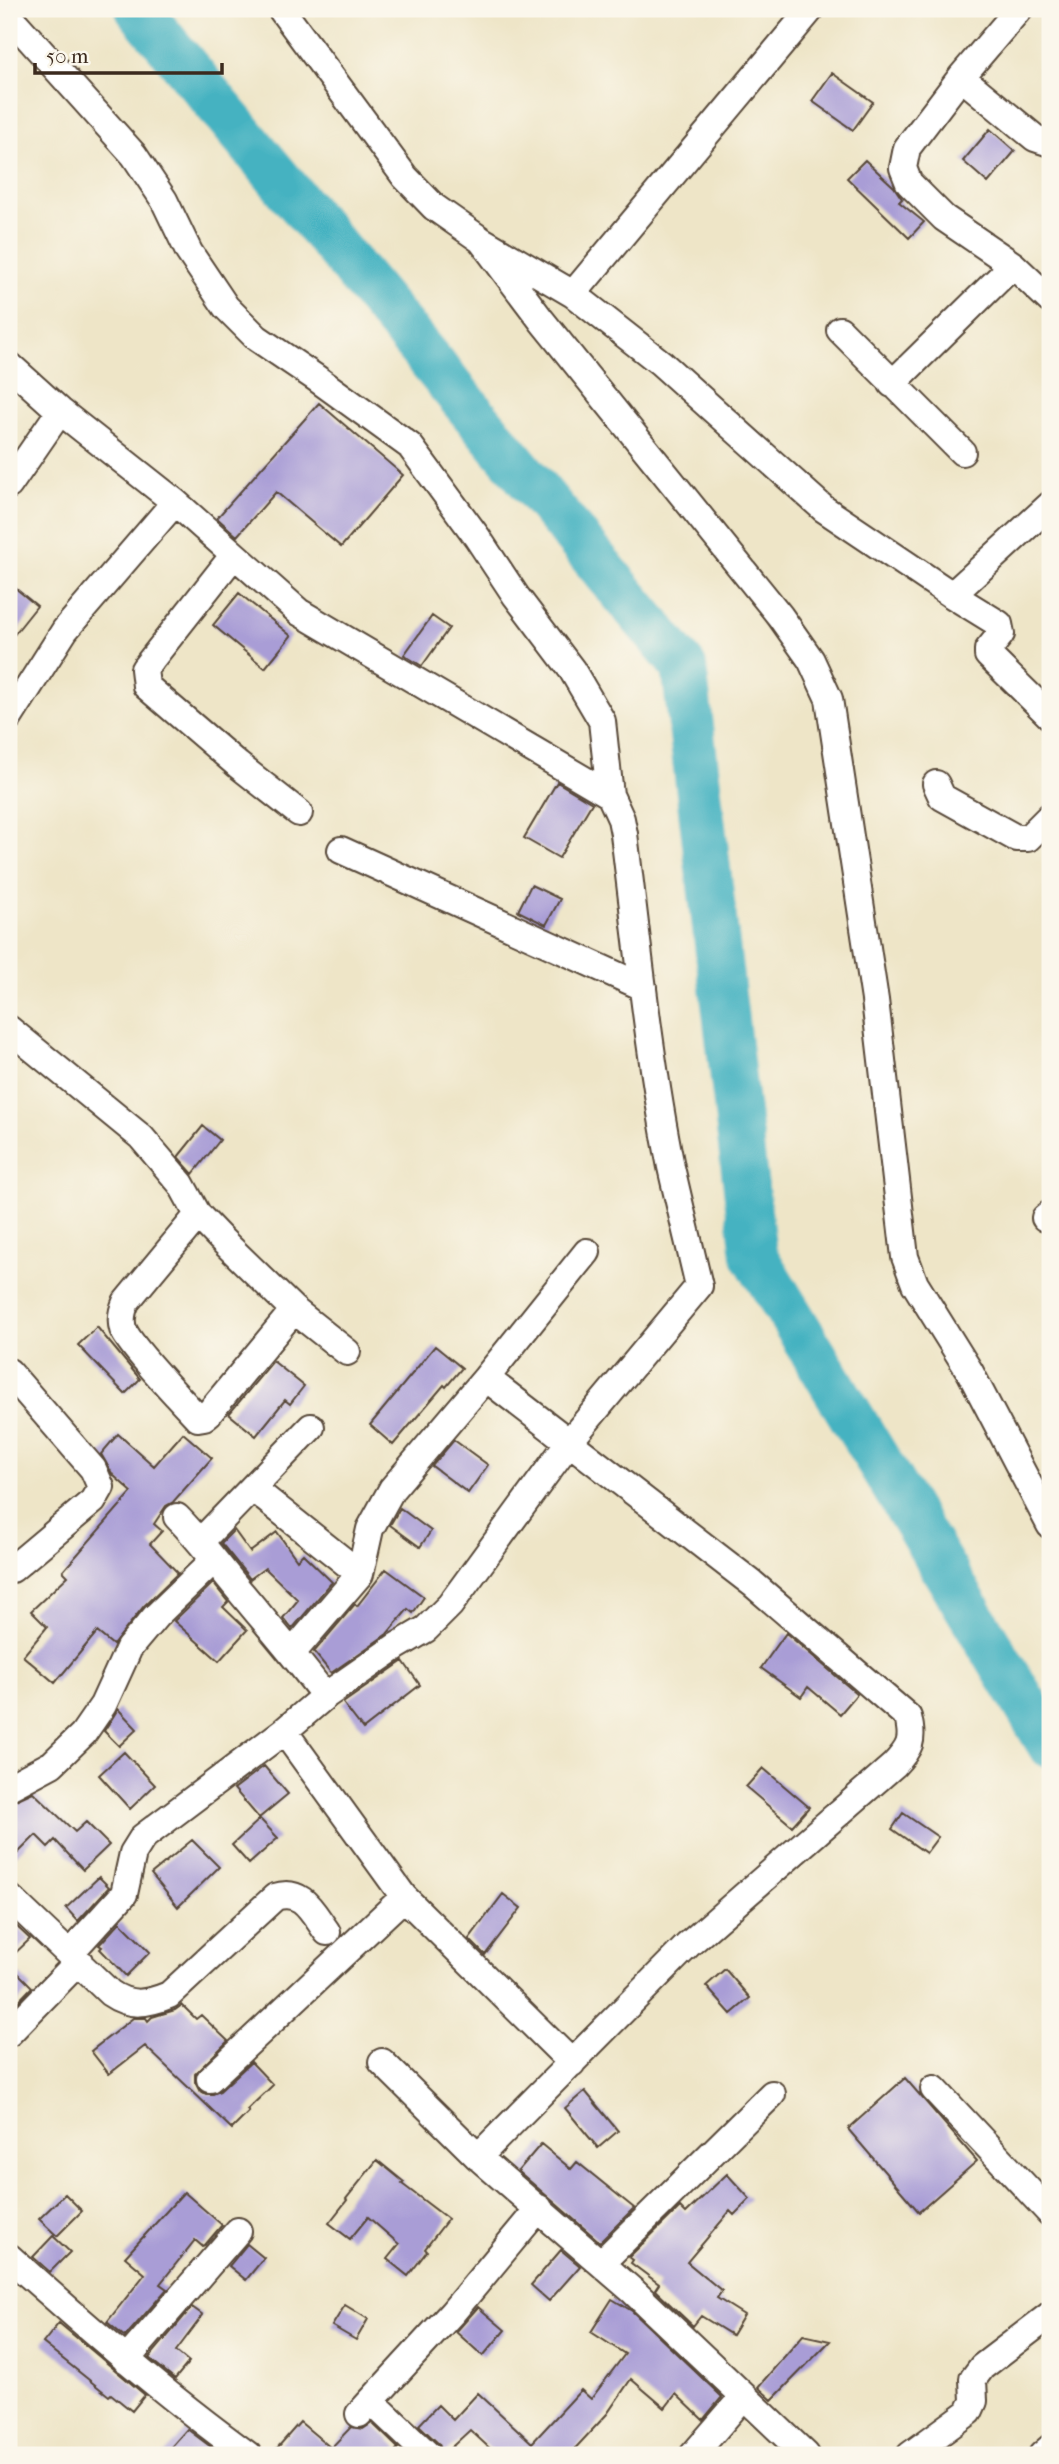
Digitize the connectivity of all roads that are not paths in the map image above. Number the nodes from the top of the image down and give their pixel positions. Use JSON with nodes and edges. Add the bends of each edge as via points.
{"nodes":[{"id":1,"x":281,"y":9,"type":"edge"},
{"id":2,"x":811,"y":9,"type":"edge"},
{"id":3,"x":1019,"y":9,"type":"edge"},
{"id":4,"x":9,"y":16,"type":"edge"},
{"id":5,"x":961,"y":77,"type":"junction"},
{"id":6,"x":1050,"y":143,"type":"edge"},
{"id":7,"x":481,"y":240,"type":"junction"},
{"id":8,"x":1013,"y":265,"type":"junction"},
{"id":9,"x":573,"y":293,"type":"junction"},
{"id":10,"x":1050,"y":300,"type":"edge"},
{"id":11,"x":840,"y":330,"type":"dead end"},
{"id":12,"x":9,"y":365,"type":"edge"},
{"id":13,"x":892,"y":384,"type":"junction"},
{"id":14,"x":60,"y":411,"type":"junction"},
{"id":15,"x":962,"y":452,"type":"dead end"},
{"id":16,"x":9,"y":485,"type":"edge"},
{"id":17,"x":175,"y":502,"type":"junction"},
{"id":18,"x":1050,"y":505,"type":"edge"},
{"id":19,"x":233,"y":556,"type":"junction"},
{"id":20,"x":952,"y":595,"type":"junction"},
{"id":21,"x":1050,"y":716,"type":"edge"},
{"id":22,"x":9,"y":718,"type":"edge"},
{"id":23,"x":936,"y":784,"type":"dead end"},
{"id":24,"x":610,"y":795,"type":"junction"},
{"id":25,"x":299,"y":813,"type":"dead end"},
{"id":26,"x":1050,"y":817,"type":"edge"},
{"id":27,"x":341,"y":850,"type":"dead end"},
{"id":28,"x":643,"y":987,"type":"junction"},
{"id":29,"x":9,"y":1029,"type":"edge"},
{"id":30,"x":198,"y":1215,"type":"junction"},
{"id":31,"x":587,"y":1252,"type":"dead end"},
{"id":32,"x":294,"y":1310,"type":"junction"},
{"id":33,"x":347,"y":1352,"type":"dead end"},
{"id":34,"x":9,"y":1373,"type":"edge"},
{"id":35,"x":486,"y":1378,"type":"junction"},
{"id":36,"x":312,"y":1427,"type":"dead end"},
{"id":37,"x":569,"y":1442,"type":"junction"},
{"id":38,"x":252,"y":1488,"type":"junction"},
{"id":39,"x":177,"y":1517,"type":"dead end"},
{"id":40,"x":1050,"y":1525,"type":"edge"},
{"id":41,"x":207,"y":1550,"type":"junction"},
{"id":42,"x":12,"y":1569,"type":"dead end"},
{"id":43,"x":360,"y":1574,"type":"junction"},
{"id":44,"x":293,"y":1652,"type":"junction"},
{"id":45,"x":325,"y":1696,"type":"junction"},
{"id":46,"x":284,"y":1731,"type":"junction"},
{"id":47,"x":9,"y":1787,"type":"edge"},
{"id":48,"x":9,"y":1896,"type":"edge"},
{"id":49,"x":404,"y":1897,"type":"junction"},
{"id":50,"x":327,"y":1932,"type":"dead end"},
{"id":51,"x":75,"y":1957,"type":"junction"},
{"id":52,"x":9,"y":2033,"type":"edge"},
{"id":53,"x":382,"y":2063,"type":"dead end"},
{"id":54,"x":572,"y":2063,"type":"junction"},
{"id":55,"x":210,"y":2079,"type":"dead end"},
{"id":56,"x":934,"y":2089,"type":"dead end"},
{"id":57,"x":772,"y":2094,"type":"dead end"},
{"id":58,"x":478,"y":2157,"type":"junction"},
{"id":59,"x":539,"y":2208,"type":"junction"},
{"id":60,"x":1050,"y":2213,"type":"edge"},
{"id":61,"x":238,"y":2231,"type":"dead end"},
{"id":62,"x":9,"y":2257,"type":"edge"},
{"id":63,"x":601,"y":2263,"type":"junction"},
{"id":64,"x":1050,"y":2315,"type":"edge"},
{"id":65,"x":127,"y":2360,"type":"junction"},
{"id":66,"x":744,"y":2396,"type":"junction"},
{"id":67,"x":1050,"y":2448,"type":"edge"},
{"id":68,"x":248,"y":2455,"type":"edge"},
{"id":69,"x":428,"y":2455,"type":"edge"},
{"id":70,"x":693,"y":2455,"type":"edge"},
{"id":71,"x":806,"y":2455,"type":"edge"},
{"id":72,"x":910,"y":2455,"type":"edge"},
{"id":73,"x":1042,"y":2455,"type":"edge"}],
"edges":[{"from":1,"to":7,"type":"street","via":[[405,177],[434,207]]},
{"from":2,"to":9,"type":"street"},
{"from":3,"to":5,"type":"street"},
{"from":4,"to":24,"type":"street","via":[[134,155],[164,200],[189,253],[226,307],[257,338],[410,446],[572,670],[602,721]]},
{"from":5,"to":6,"type":"street","via":[[1035,138]]},
{"from":5,"to":8,"type":"street","via":[[907,148],[903,168],[909,183],[944,218]]},
{"from":7,"to":9,"type":"street"},
{"from":7,"to":40,"type":"street","via":[[780,616],[811,660],[829,699],[875,1000],[905,1257],[915,1284],[971,1372]]},
{"from":8,"to":10,"type":"street"},
{"from":8,"to":13,"type":"street"},
{"from":9,"to":20,"type":"street","via":[[661,363],[824,509]]},
{"from":11,"to":13,"type":"street"},
{"from":12,"to":14,"type":"street"},
{"from":13,"to":15,"type":"street"},
{"from":14,"to":16,"type":"street"},
{"from":14,"to":17,"type":"street"},
{"from":17,"to":19,"type":"street"},
{"from":17,"to":22,"type":"street","via":[[65,630]]},
{"from":18,"to":20,"type":"street"},
{"from":19,"to":24,"type":"street","via":[[299,612]]},
{"from":19,"to":25,"type":"street","via":[[144,669],[146,686]]},
{"from":20,"to":21,"type":"street","via":[[999,624],[1001,634],[988,655]]},
{"from":23,"to":26,"type":"street","via":[[942,797],[1016,838],[1028,838]]},
{"from":24,"to":28,"type":"street","via":[[624,834]]},
{"from":27,"to":28,"type":"street"},
{"from":28,"to":37,"type":"street","via":[[671,1166],[699,1286]]},
{"from":29,"to":30,"type":"street","via":[[141,1138],[175,1177]]},
{"from":30,"to":32,"type":"street"},
{"from":30,"to":32,"type":"street","via":[[126,1302],[121,1315],[132,1343],[198,1418],[209,1413]]},
{"from":31,"to":35,"type":"street"},
{"from":32,"to":33,"type":"street"},
{"from":34,"to":42,"type":"street","via":[[93,1469],[101,1488],[93,1502]]},
{"from":35,"to":37,"type":"street"},
{"from":35,"to":43,"type":"street","via":[[392,1489],[370,1529]]},
{"from":36,"to":38,"type":"street"},
{"from":37,"to":45,"type":"street","via":[[450,1605],[426,1629]]},
{"from":37,"to":54,"type":"street","via":[[753,1584],[908,1717],[912,1734],[908,1751],[894,1765],[688,1945]]},
{"from":38,"to":41,"type":"street"},
{"from":38,"to":43,"type":"street"},
{"from":39,"to":41,"type":"street"},
{"from":41,"to":44,"type":"street"},
{"from":41,"to":47,"type":"street","via":[[129,1648],[103,1705],[83,1734],[52,1764]]},
{"from":43,"to":44,"type":"street"},
{"from":44,"to":45,"type":"street"},
{"from":45,"to":46,"type":"street"},
{"from":46,"to":49,"type":"street"},
{"from":46,"to":51,"type":"street","via":[[143,1837],[133,1853],[124,1894]]},
{"from":48,"to":51,"type":"street"},
{"from":49,"to":54,"type":"street"},
{"from":49,"to":55,"type":"street"},
{"from":50,"to":51,"type":"street","via":[[297,1896],[275,1897],[169,1995],[151,2002],[122,2001]]},
{"from":51,"to":52,"type":"street"},
{"from":53,"to":58,"type":"street"},
{"from":54,"to":58,"type":"street"},
{"from":56,"to":60,"type":"street"},
{"from":57,"to":63,"type":"street"},
{"from":58,"to":59,"type":"street"},
{"from":59,"to":63,"type":"street"},
{"from":59,"to":69,"type":"street","via":[[452,2313],[365,2407]]},
{"from":61,"to":65,"type":"street"},
{"from":62,"to":65,"type":"street"},
{"from":63,"to":66,"type":"street"},
{"from":64,"to":72,"type":"street","via":[[982,2367],[973,2379],[974,2401],[969,2412]]},
{"from":65,"to":68,"type":"street"},
{"from":66,"to":70,"type":"street"},
{"from":66,"to":71,"type":"street"},
{"from":67,"to":73,"type":"street"}]}
